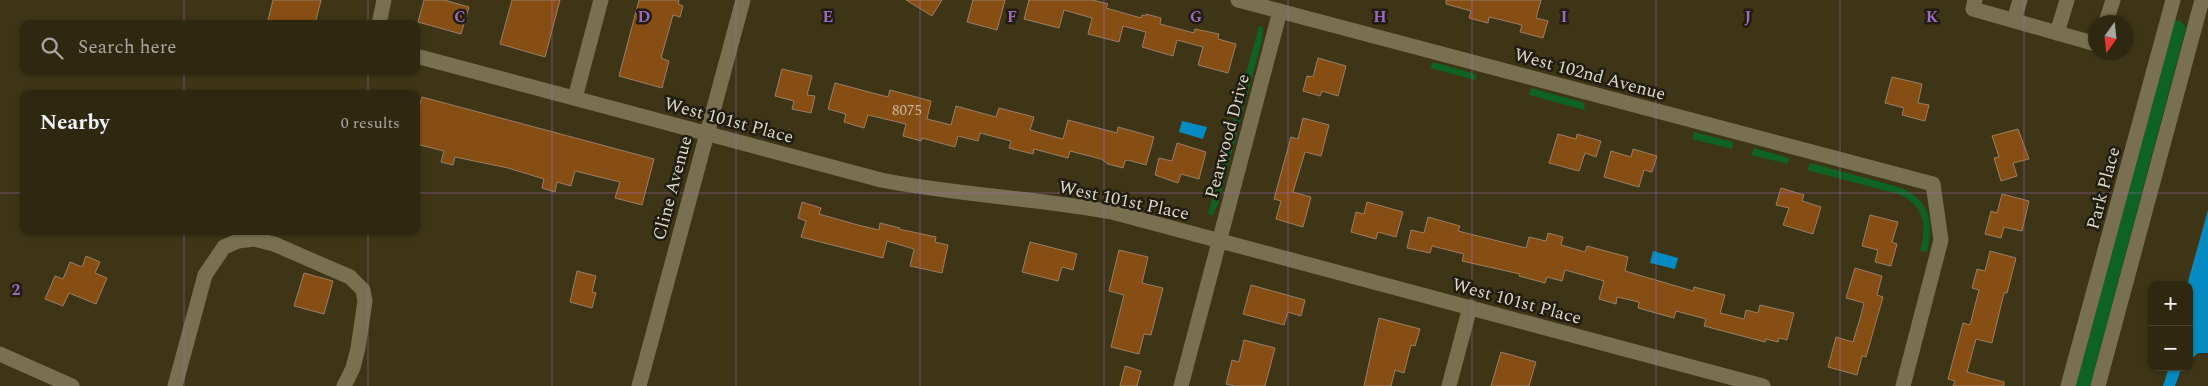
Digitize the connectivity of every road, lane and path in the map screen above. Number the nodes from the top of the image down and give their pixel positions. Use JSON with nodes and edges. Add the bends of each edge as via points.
{"nodes":[{"id":1,"x":384,"y":0,"type":"edge"},
{"id":2,"x":601,"y":0,"type":"edge"},
{"id":3,"x":743,"y":0,"type":"edge"},
{"id":4,"x":1238,"y":0,"type":"edge"},
{"id":5,"x":1975,"y":0,"type":"edge"},
{"id":6,"x":2020,"y":0,"type":"edge"},
{"id":7,"x":2067,"y":0,"type":"edge"},
{"id":8,"x":2113,"y":0,"type":"edge"},
{"id":9,"x":2202,"y":0,"type":"edge"},
{"id":10,"x":2169,"y":1,"type":"edge"},
{"id":11,"x":1280,"y":11,"type":"junction"},
{"id":12,"x":2108,"y":15,"type":"edge"},
{"id":13,"x":379,"y":20,"type":"edge"},
{"id":14,"x":2014,"y":20,"type":"junction"},
{"id":15,"x":2058,"y":33,"type":"junction"},
{"id":16,"x":2088,"y":42,"type":"edge"},
{"id":17,"x":420,"y":57,"type":"edge"},
{"id":18,"x":575,"y":98,"type":"junction"},
{"id":19,"x":706,"y":134,"type":"junction"},
{"id":20,"x":1218,"y":241,"type":"junction"},
{"id":21,"x":1470,"y":307,"type":"junction"},
{"id":22,"x":0,"y":354,"type":"edge"},
{"id":23,"x":72,"y":386,"type":"edge"},
{"id":24,"x":175,"y":386,"type":"edge"},
{"id":25,"x":344,"y":386,"type":"edge"},
{"id":26,"x":639,"y":386,"type":"edge"},
{"id":27,"x":1181,"y":386,"type":"edge"},
{"id":28,"x":1448,"y":386,"type":"edge"},
{"id":29,"x":1763,"y":386,"type":"edge"},
{"id":30,"x":1903,"y":386,"type":"edge"},
{"id":31,"x":2068,"y":386,"type":"edge"},
{"id":32,"x":2098,"y":386,"type":"edge"}],
"edges":[{"from":1,"to":13,"type":"street"},
{"from":2,"to":18,"type":"street"},
{"from":3,"to":19,"type":"street","name":"Cline Avenue"},
{"from":4,"to":11,"type":"street","name":"West 102nd Avenue"},
{"from":5,"to":14,"type":"street","via":[[1973,9]]},
{"from":6,"to":14,"type":"street"},
{"from":7,"to":15,"type":"street"},
{"from":8,"to":12,"type":"street"},
{"from":9,"to":32,"type":"street"},
{"from":10,"to":31,"type":"street","name":"Park Place"},
{"from":11,"to":20,"type":"street","name":"Pearwood Drive"},
{"from":11,"to":30,"type":"street","name":"West 102nd Avenue","via":[[1933,184],[1941,240]]},
{"from":14,"to":15,"type":"street"},
{"from":15,"to":16,"type":"street"},
{"from":17,"to":18,"type":"street","name":"West 101st Place"},
{"from":18,"to":19,"type":"street","name":"West 101st Place"},
{"from":19,"to":20,"type":"street","name":"West 101st Place","via":[[880,180],[1084,207]]},
{"from":19,"to":26,"type":"street","name":"Cline Avenue"},
{"from":20,"to":21,"type":"street","name":"West 101st Place"},
{"from":20,"to":27,"type":"street","name":"Pearwood Drive"},
{"from":21,"to":28,"type":"street"},
{"from":21,"to":29,"type":"street","name":"West 101st Place"},
{"from":22,"to":23,"type":"street"},
{"from":24,"to":25,"type":"street","via":[[206,275],[224,247],[254,239],[274,244],[350,277],[363,290],[365,301],[358,348]]}]}
